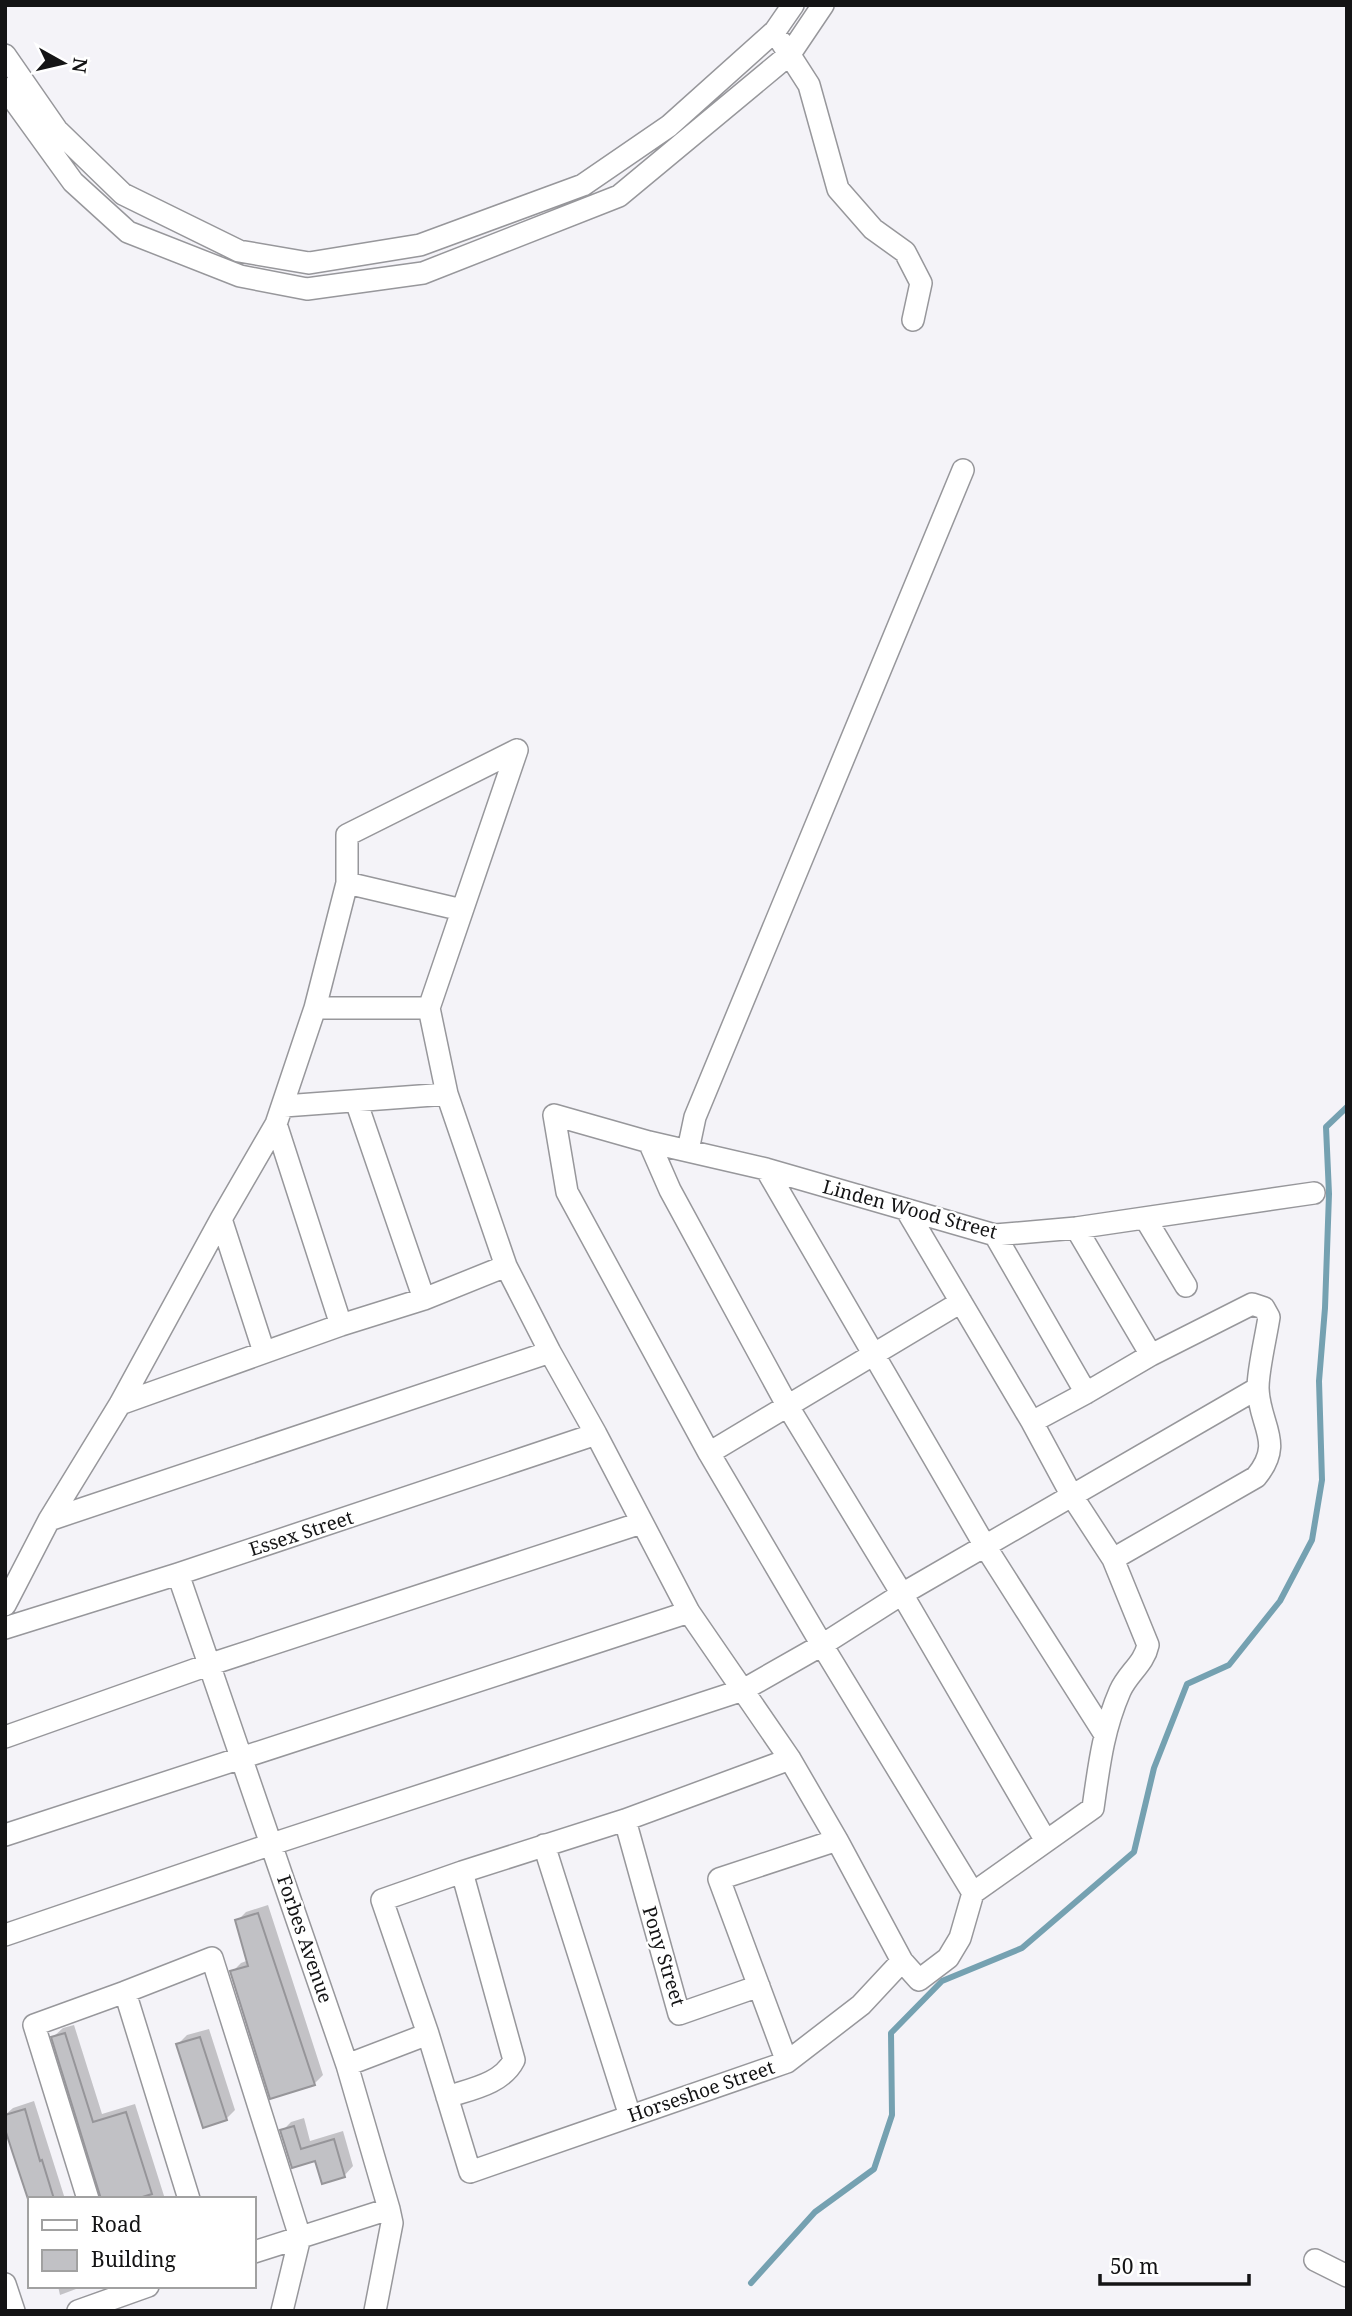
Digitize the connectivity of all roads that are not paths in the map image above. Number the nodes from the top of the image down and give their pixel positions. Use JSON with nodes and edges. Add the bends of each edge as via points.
{"nodes":[{"id":1,"x":793,"y":5,"type":"edge"},
{"id":2,"x":823,"y":5,"type":"edge"},
{"id":3,"x":775,"y":31,"type":"junction"},
{"id":4,"x":790,"y":54,"type":"junction"},
{"id":5,"x":5,"y":55,"type":"edge"},
{"id":6,"x":5,"y":88,"type":"edge"},
{"id":7,"x":309,"y":263,"type":"junction"},
{"id":8,"x":307,"y":289,"type":"junction"},
{"id":9,"x":913,"y":320,"type":"dead end"},
{"id":10,"x":963,"y":470,"type":"dead end"},
{"id":11,"x":347,"y":883,"type":"junction"},
{"id":12,"x":462,"y":910,"type":"junction"},
{"id":13,"x":315,"y":1008,"type":"junction"},
{"id":14,"x":429,"y":1008,"type":"junction"},
{"id":15,"x":447,"y":1094,"type":"junction"},
{"id":16,"x":356,"y":1101,"type":"junction"},
{"id":17,"x":280,"y":1115,"type":"junction"},
{"id":18,"x":649,"y":1142,"type":"junction"},
{"id":19,"x":688,"y":1150,"type":"junction"},
{"id":20,"x":766,"y":1169,"type":"junction"},
{"id":21,"x":1314,"y":1194,"type":"dead end"},
{"id":22,"x":907,"y":1211,"type":"junction"},
{"id":23,"x":1145,"y":1218,"type":"junction"},
{"id":24,"x":221,"y":1219,"type":"junction"},
{"id":25,"x":1076,"y":1228,"type":"junction"},
{"id":26,"x":995,"y":1235,"type":"junction"},
{"id":27,"x":506,"y":1266,"type":"junction"},
{"id":28,"x":1186,"y":1286,"type":"dead end"},
{"id":29,"x":424,"y":1299,"type":"junction"},
{"id":30,"x":961,"y":1302,"type":"junction"},
{"id":31,"x":341,"y":1325,"type":"junction"},
{"id":32,"x":264,"y":1352,"type":"junction"},
{"id":33,"x":550,"y":1352,"type":"junction"},
{"id":34,"x":873,"y":1353,"type":"junction"},
{"id":35,"x":1151,"y":1355,"type":"junction"},
{"id":36,"x":1258,"y":1388,"type":"junction"},
{"id":37,"x":1086,"y":1393,"type":"junction"},
{"id":38,"x":120,"y":1404,"type":"junction"},
{"id":39,"x":787,"y":1405,"type":"junction"},
{"id":40,"x":1032,"y":1422,"type":"junction"},
{"id":41,"x":596,"y":1434,"type":"junction"},
{"id":42,"x":709,"y":1453,"type":"junction"},
{"id":43,"x":1072,"y":1496,"type":"junction"},
{"id":44,"x":49,"y":1520,"type":"junction"},
{"id":45,"x":641,"y":1523,"type":"junction"},
{"id":46,"x":985,"y":1546,"type":"junction"},
{"id":47,"x":1112,"y":1559,"type":"junction"},
{"id":48,"x":178,"y":1574,"type":"junction"},
{"id":49,"x":902,"y":1594,"type":"junction"},
{"id":50,"x":5,"y":1605,"type":"edge"},
{"id":51,"x":689,"y":1612,"type":"junction"},
{"id":52,"x":5,"y":1628,"type":"edge"},
{"id":53,"x":822,"y":1645,"type":"junction"},
{"id":54,"x":208,"y":1665,"type":"junction"},
{"id":55,"x":743,"y":1690,"type":"junction"},
{"id":56,"x":1104,"y":1733,"type":"junction"},
{"id":57,"x":5,"y":1737,"type":"edge"},
{"id":58,"x":243,"y":1757,"type":"junction"},
{"id":59,"x":790,"y":1759,"type":"junction"},
{"id":60,"x":625,"y":1820,"type":"junction"},
{"id":61,"x":5,"y":1835,"type":"edge"},
{"id":62,"x":837,"y":1840,"type":"junction"},
{"id":63,"x":1046,"y":1841,"type":"junction"},
{"id":64,"x":272,"y":1844,"type":"junction"},
{"id":65,"x":544,"y":1845,"type":"junction"},
{"id":66,"x":462,"y":1872,"type":"junction"},
{"id":67,"x":973,"y":1893,"type":"junction"},
{"id":68,"x":5,"y":1935,"type":"edge"},
{"id":69,"x":902,"y":1961,"type":"junction"},
{"id":70,"x":759,"y":1986,"type":"junction"},
{"id":71,"x":125,"y":1992,"type":"junction"},
{"id":72,"x":428,"y":2034,"type":"junction"},
{"id":73,"x":787,"y":2062,"type":"junction"},
{"id":74,"x":347,"y":2065,"type":"junction"},
{"id":75,"x":447,"y":2097,"type":"junction"},
{"id":76,"x":630,"y":2116,"type":"junction"},
{"id":77,"x":87,"y":2197,"type":"edge"},
{"id":78,"x":188,"y":2197,"type":"edge"},
{"id":79,"x":389,"y":2209,"type":"junction"},
{"id":80,"x":300,"y":2237,"type":"junction"},
{"id":81,"x":256,"y":2251,"type":"edge"},
{"id":82,"x":1315,"y":2260,"type":"dead end"},
{"id":83,"x":1347,"y":2276,"type":"edge"},
{"id":84,"x":5,"y":2284,"type":"edge"},
{"id":85,"x":143,"y":2288,"type":"edge"},
{"id":86,"x":118,"y":2298,"type":"edge"},
{"id":87,"x":14,"y":2311,"type":"edge"},
{"id":88,"x":78,"y":2311,"type":"edge"},
{"id":89,"x":282,"y":2311,"type":"edge"},
{"id":90,"x":375,"y":2311,"type":"edge"}],
"edges":[{"from":1,"to":3,"type":"street"},
{"from":2,"to":4,"type":"street"},
{"from":3,"to":4,"type":"street"},
{"from":3,"to":7,"type":"street","via":[[669,126],[583,185],[420,245]]},
{"from":4,"to":8,"type":"street","via":[[619,195],[423,274]]},
{"from":4,"to":9,"type":"street","via":[[809,85],[838,189],[873,229],[905,252],[921,283]]},
{"from":5,"to":7,"type":"street","via":[[57,130],[123,194],[239,251]]},
{"from":6,"to":8,"type":"street","via":[[73,182],[128,232],[240,276]]},
{"from":7,"to":8,"type":"street"},
{"from":10,"to":19,"type":"street","via":[[695,1117]]},
{"from":11,"to":12,"type":"street"},
{"from":11,"to":12,"type":"street","via":[[347,835],[517,750]]},
{"from":11,"to":13,"type":"street"},
{"from":12,"to":14,"type":"street"},
{"from":13,"to":14,"type":"street"},
{"from":13,"to":17,"type":"street"},
{"from":14,"to":15,"type":"street"},
{"from":15,"to":16,"type":"street"},
{"from":15,"to":27,"type":"street"},
{"from":16,"to":17,"type":"street"},
{"from":16,"to":29,"type":"street"},
{"from":17,"to":24,"type":"street"},
{"from":17,"to":31,"type":"street"},
{"from":18,"to":19,"type":"street","name":"Linden Wood Street"},
{"from":18,"to":39,"type":"street","via":[[670,1190]]},
{"from":18,"to":42,"type":"street","name":"Linden Wood Street","via":[[554,1115],[567,1192]]},
{"from":19,"to":20,"type":"street","name":"Linden Wood Street"},
{"from":20,"to":22,"type":"street","name":"Linden Wood Street"},
{"from":20,"to":34,"type":"street"},
{"from":21,"to":23,"type":"street","name":"Linden Wood Street"},
{"from":22,"to":26,"type":"street","name":"Linden Wood Street"},
{"from":22,"to":30,"type":"street"},
{"from":23,"to":25,"type":"street","name":"Linden Wood Street"},
{"from":23,"to":28,"type":"street"},
{"from":24,"to":32,"type":"street"},
{"from":24,"to":38,"type":"street"},
{"from":25,"to":26,"type":"street","name":"Linden Wood Street"},
{"from":25,"to":35,"type":"street"},
{"from":26,"to":37,"type":"street"},
{"from":27,"to":29,"type":"street"},
{"from":27,"to":33,"type":"street"},
{"from":29,"to":31,"type":"street"},
{"from":30,"to":34,"type":"street"},
{"from":30,"to":40,"type":"street"},
{"from":31,"to":32,"type":"street"},
{"from":32,"to":38,"type":"street"},
{"from":33,"to":41,"type":"street"},
{"from":33,"to":44,"type":"street"},
{"from":34,"to":39,"type":"street"},
{"from":34,"to":46,"type":"street"},
{"from":35,"to":36,"type":"street","via":[[1252,1304],[1264,1308],[1269,1317]]},
{"from":35,"to":37,"type":"street"},
{"from":36,"to":43,"type":"street"},
{"from":36,"to":47,"type":"street","via":[[1271,1448],[1267,1464],[1256,1477]]},
{"from":37,"to":40,"type":"street"},
{"from":38,"to":44,"type":"street"},
{"from":39,"to":42,"type":"street"},
{"from":39,"to":49,"type":"street"},
{"from":40,"to":43,"type":"street"},
{"from":41,"to":45,"type":"street"},
{"from":41,"to":48,"type":"street","name":"Essex Street"},
{"from":42,"to":53,"type":"street"},
{"from":43,"to":46,"type":"street"},
{"from":43,"to":47,"type":"street"},
{"from":44,"to":50,"type":"street"},
{"from":45,"to":51,"type":"street"},
{"from":45,"to":54,"type":"street"},
{"from":46,"to":49,"type":"street"},
{"from":46,"to":56,"type":"street"},
{"from":47,"to":56,"type":"street","via":[[1148,1645],[1146,1657],[1121,1689]]},
{"from":48,"to":52,"type":"street","name":"Essex Street"},
{"from":48,"to":54,"type":"street","name":"Forbes Avenue"},
{"from":49,"to":53,"type":"street"},
{"from":49,"to":63,"type":"street"},
{"from":51,"to":55,"type":"street"},
{"from":51,"to":58,"type":"street"},
{"from":53,"to":55,"type":"street"},
{"from":53,"to":67,"type":"street"},
{"from":54,"to":57,"type":"street"},
{"from":54,"to":58,"type":"street","name":"Forbes Avenue"},
{"from":55,"to":59,"type":"street"},
{"from":55,"to":64,"type":"street"},
{"from":56,"to":63,"type":"street","via":[[1093,1808]]},
{"from":58,"to":61,"type":"street"},
{"from":58,"to":64,"type":"street","name":"Forbes Avenue"},
{"from":59,"to":60,"type":"street"},
{"from":59,"to":62,"type":"street"},
{"from":60,"to":65,"type":"street"},
{"from":60,"to":70,"type":"street","name":"Pony Street","via":[[680,2014]]},
{"from":62,"to":69,"type":"street"},
{"from":62,"to":70,"type":"street","via":[[719,1879]]},
{"from":63,"to":67,"type":"street"},
{"from":64,"to":68,"type":"street"},
{"from":64,"to":74,"type":"street","name":"Forbes Avenue"},
{"from":65,"to":66,"type":"street"},
{"from":65,"to":76,"type":"street"},
{"from":66,"to":72,"type":"street","via":[[382,1900]]},
{"from":66,"to":75,"type":"street","via":[[514,2060],[496,2079]]},
{"from":67,"to":69,"type":"street","via":[[960,1938],[948,1958],[919,1980]]},
{"from":69,"to":73,"type":"street","name":"Horseshoe Street","via":[[861,2005]]},
{"from":70,"to":73,"type":"street"},
{"from":71,"to":77,"type":"street","via":[[34,2025]]},
{"from":71,"to":78,"type":"street"},
{"from":71,"to":80,"type":"street","via":[[212,1958]]},
{"from":72,"to":74,"type":"street"},
{"from":72,"to":75,"type":"street"},
{"from":73,"to":76,"type":"street","name":"Horseshoe Street"},
{"from":74,"to":79,"type":"street","name":"Forbes Avenue"},
{"from":75,"to":76,"type":"street","name":"Horseshoe Street","via":[[470,2172]]},
{"from":79,"to":80,"type":"street"},
{"from":79,"to":90,"type":"street","name":"Forbes Avenue","via":[[392,2223]]},
{"from":80,"to":81,"type":"street"},
{"from":80,"to":89,"type":"street"},
{"from":82,"to":83,"type":"street"},
{"from":84,"to":87,"type":"street"},
{"from":85,"to":86,"type":"street"},
{"from":86,"to":88,"type":"street"}]}
